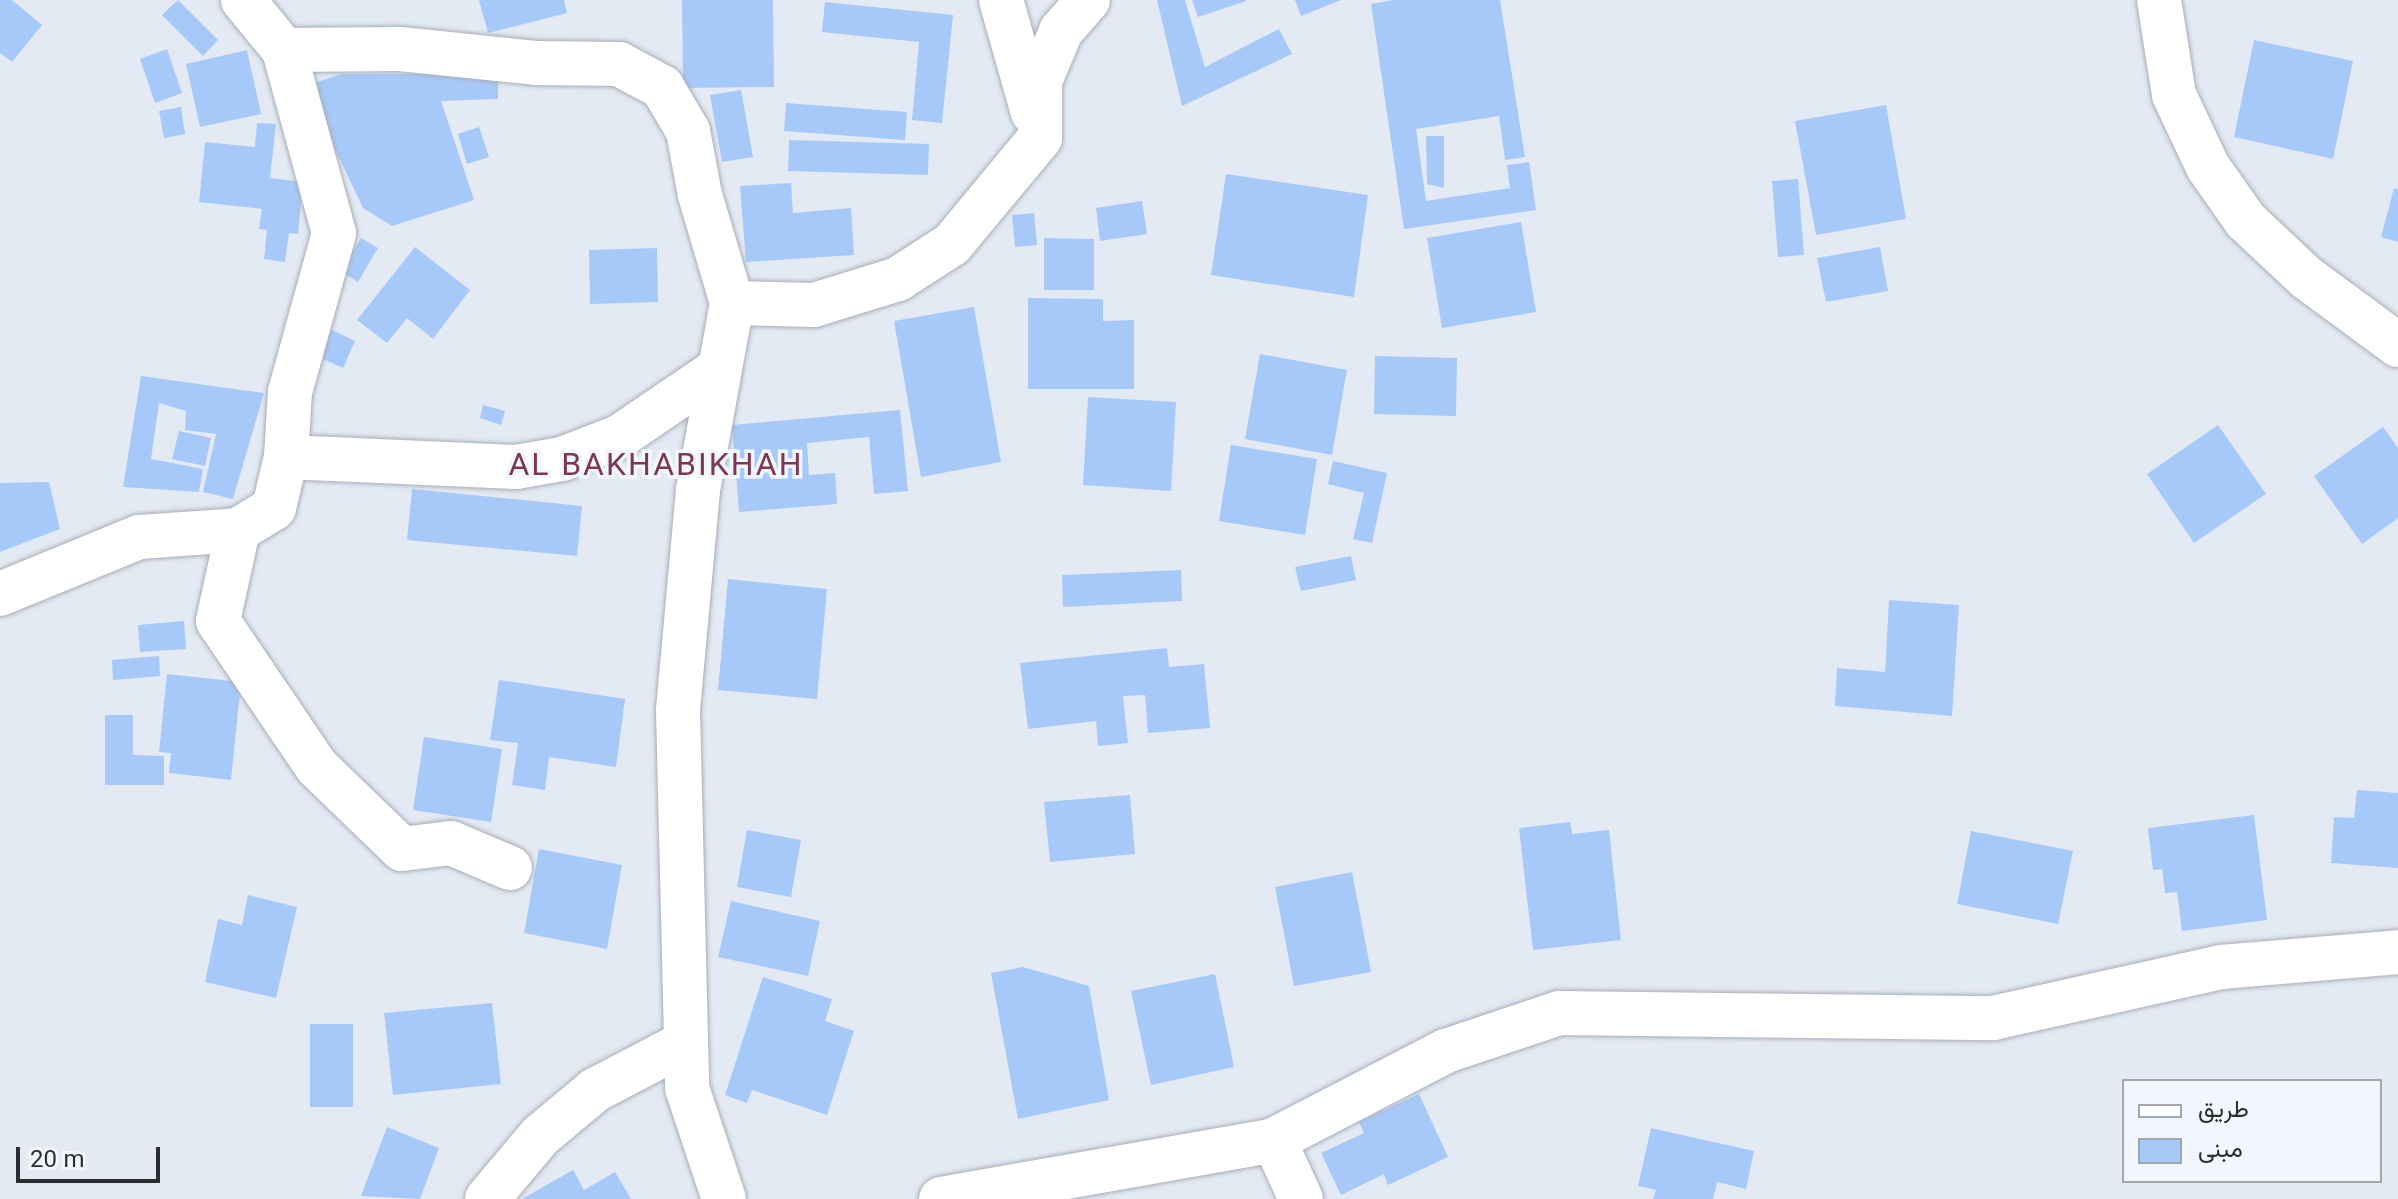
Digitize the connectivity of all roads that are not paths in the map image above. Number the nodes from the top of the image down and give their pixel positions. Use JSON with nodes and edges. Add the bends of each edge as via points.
{"nodes":[{"id":1,"x":243,"y":0,"type":"edge"},
{"id":2,"x":1001,"y":0,"type":"edge"},
{"id":3,"x":1088,"y":0,"type":"edge"},
{"id":4,"x":2159,"y":0,"type":"edge"},
{"id":5,"x":284,"y":50,"type":"junction"},
{"id":6,"x":1040,"y":138,"type":"junction"},
{"id":7,"x":732,"y":303,"type":"junction"},
{"id":8,"x":2398,"y":345,"type":"edge"},
{"id":9,"x":716,"y":371,"type":"junction"},
{"id":10,"x":286,"y":457,"type":"junction"},
{"id":11,"x":238,"y":530,"type":"junction"},
{"id":12,"x":0,"y":594,"type":"edge"},
{"id":13,"x":510,"y":868,"type":"dead end"},
{"id":14,"x":2398,"y":952,"type":"edge"},
{"id":15,"x":685,"y":1043,"type":"junction"},
{"id":16,"x":1274,"y":1140,"type":"junction"},
{"id":17,"x":487,"y":1199,"type":"edge"},
{"id":18,"x":724,"y":1199,"type":"edge"},
{"id":19,"x":941,"y":1199,"type":"edge"},
{"id":20,"x":1301,"y":1199,"type":"edge"}],
"edges":[{"from":1,"to":5,"type":"street"},
{"from":2,"to":6,"type":"street"},
{"from":3,"to":6,"type":"street","via":[[1061,31],[1040,81]]},
{"from":4,"to":8,"type":"street","via":[[2174,95],[2208,167],[2266,240],[2307,278]]},
{"from":5,"to":7,"type":"street","via":[[400,49],[535,63],[619,64],[662,87],[688,131],[700,195]]},
{"from":5,"to":10,"type":"street","via":[[334,233],[290,392]]},
{"from":6,"to":7,"type":"street","via":[[952,244],[898,279],[814,305]]},
{"from":7,"to":9,"type":"street"},
{"from":9,"to":10,"type":"street","via":[[619,437],[562,459],[516,467]]},
{"from":9,"to":15,"type":"street","via":[[698,490],[678,711]]},
{"from":10,"to":11,"type":"street","via":[[274,508]]},
{"from":11,"to":12,"type":"street","via":[[139,537]]},
{"from":11,"to":13,"type":"street","via":[[218,621],[317,767],[402,849],[451,843]]},
{"from":14,"to":16,"type":"street","via":[[2221,967],[1993,1018],[1559,1013],[1446,1051]]},
{"from":15,"to":17,"type":"street","via":[[595,1090],[540,1136]]},
{"from":15,"to":18,"type":"street","via":[[687,1088]]},
{"from":16,"to":19,"type":"street"},
{"from":16,"to":20,"type":"street"}]}
